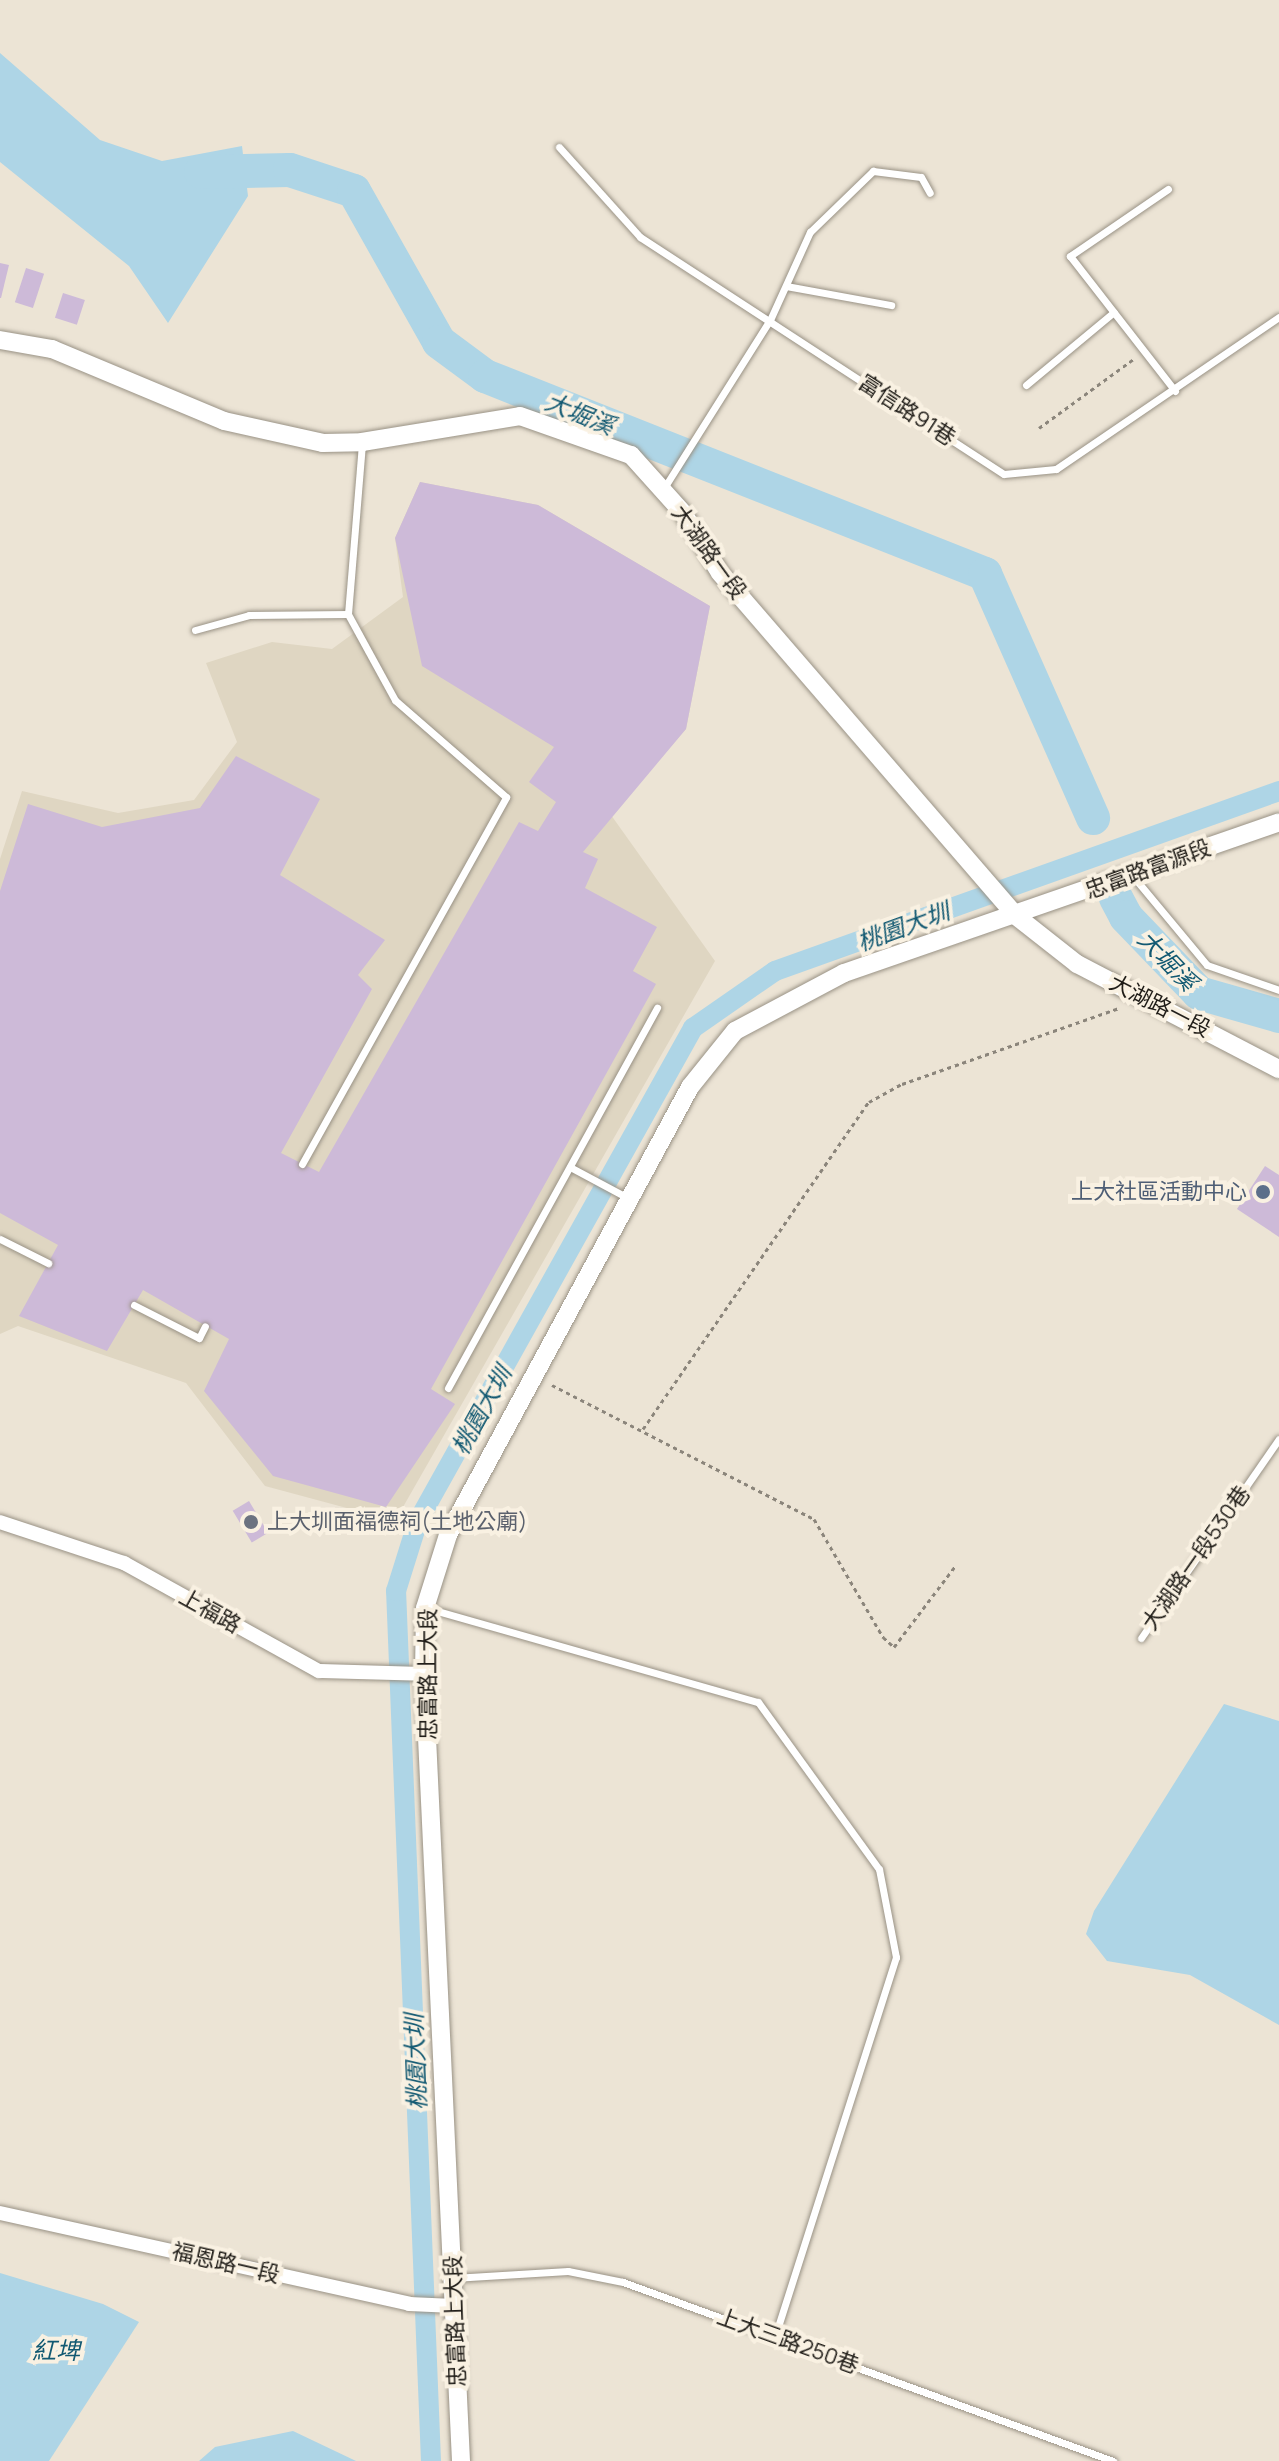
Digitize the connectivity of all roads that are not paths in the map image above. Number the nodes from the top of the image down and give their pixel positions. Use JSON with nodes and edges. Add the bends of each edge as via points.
{"nodes":[{"id":1,"x":559,"y":147,"type":"dead end"},
{"id":2,"x":1168,"y":189,"type":"dead end"},
{"id":3,"x":930,"y":193,"type":"dead end"},
{"id":4,"x":786,"y":286,"type":"junction"},
{"id":5,"x":891,"y":305,"type":"dead end"},
{"id":6,"x":1114,"y":312,"type":"junction"},
{"id":7,"x":770,"y":320,"type":"junction"},
{"id":8,"x":1277,"y":321,"type":"edge"},
{"id":9,"x":0,"y":340,"type":"edge"},
{"id":10,"x":1026,"y":385,"type":"dead end"},
{"id":11,"x":1175,"y":391,"type":"junction"},
{"id":12,"x":362,"y":442,"type":"junction"},
{"id":13,"x":663,"y":490,"type":"junction"},
{"id":14,"x":348,"y":614,"type":"junction"},
{"id":15,"x":195,"y":630,"type":"dead end"},
{"id":16,"x":1279,"y":822,"type":"edge"},
{"id":17,"x":1132,"y":875,"type":"junction"},
{"id":18,"x":1016,"y":916,"type":"junction"},
{"id":19,"x":1279,"y":990,"type":"edge"},
{"id":20,"x":657,"y":1008,"type":"dead end"},
{"id":21,"x":1279,"y":1069,"type":"edge"},
{"id":22,"x":302,"y":1164,"type":"dead end"},
{"id":23,"x":570,"y":1167,"type":"junction"},
{"id":24,"x":626,"y":1197,"type":"junction"},
{"id":25,"x":0,"y":1239,"type":"edge"},
{"id":26,"x":48,"y":1263,"type":"dead end"},
{"id":27,"x":134,"y":1305,"type":"dead end"},
{"id":28,"x":205,"y":1326,"type":"dead end"},
{"id":29,"x":448,"y":1388,"type":"dead end"},
{"id":30,"x":1279,"y":1439,"type":"edge"},
{"id":31,"x":1,"y":1524,"type":"edge"},
{"id":32,"x":425,"y":1608,"type":"junction"},
{"id":33,"x":1141,"y":1638,"type":"dead end"},
{"id":34,"x":417,"y":1674,"type":"junction"},
{"id":35,"x":0,"y":2213,"type":"edge"},
{"id":36,"x":453,"y":2278,"type":"junction"},
{"id":37,"x":446,"y":2306,"type":"junction"},
{"id":38,"x":775,"y":2336,"type":"junction"},
{"id":39,"x":461,"y":2461,"type":"edge"},
{"id":40,"x":1113,"y":2461,"type":"edge"}],
"edges":[{"from":1,"to":7,"type":"lane","name":"富信路91巷","via":[[640,237]]},
{"from":2,"to":6,"type":"lane","via":[[1070,256]]},
{"from":3,"to":4,"type":"lane","via":[[921,177],[873,171],[810,232]]},
{"from":4,"to":5,"type":"lane"},
{"from":4,"to":7,"type":"lane"},
{"from":6,"to":10,"type":"lane"},
{"from":6,"to":11,"type":"lane"},
{"from":7,"to":11,"type":"lane","name":"富信路91巷","via":[[1004,474],[1056,469]]},
{"from":7,"to":13,"type":"lane"},
{"from":8,"to":11,"type":"lane","name":"富信路91巷"},
{"from":9,"to":12,"type":"street","name":"大湖路一段","via":[[52,349],[224,421],[323,443]]},
{"from":12,"to":13,"type":"street","name":"大湖路一段","via":[[520,416],[631,455]]},
{"from":12,"to":14,"type":"lane"},
{"from":13,"to":18,"type":"street","name":"大湖路一段","via":[[720,573]]},
{"from":14,"to":15,"type":"lane","via":[[249,615]]},
{"from":14,"to":22,"type":"lane","via":[[395,700],[506,797]]},
{"from":16,"to":17,"type":"street","name":"忠富路富源段"},
{"from":17,"to":18,"type":"street","name":"忠富路富源段"},
{"from":17,"to":19,"type":"lane","via":[[1207,965]]},
{"from":18,"to":21,"type":"street","name":"大湖路一段","via":[[1077,964]]},
{"from":18,"to":24,"type":"street","name":"忠富路上大段","via":[[844,973],[735,1031],[690,1087]]},
{"from":20,"to":23,"type":"lane"},
{"from":23,"to":24,"type":"lane"},
{"from":23,"to":29,"type":"lane"},
{"from":24,"to":32,"type":"street","name":"忠富路上大段","via":[[448,1535]]},
{"from":25,"to":26,"type":"lane"},
{"from":27,"to":28,"type":"lane","via":[[199,1338]]},
{"from":30,"to":33,"type":"lane","name":"大湖路一段530巷"},
{"from":31,"to":34,"type":"street","name":"上福路","via":[[124,1563],[319,1671]]},
{"from":32,"to":34,"type":"street","name":"忠富路上大段"},
{"from":32,"to":38,"type":"lane","via":[[758,1702],[879,1869],[896,1957]]},
{"from":34,"to":36,"type":"street","name":"忠富路上大段"},
{"from":35,"to":37,"type":"street","name":"福恩路一段","via":[[409,2304]]},
{"from":36,"to":37,"type":"street","name":"忠富路上大段"},
{"from":36,"to":38,"type":"lane","name":"上大三路250巷","via":[[568,2271],[623,2282]]},
{"from":37,"to":39,"type":"street","name":"忠富路上大段"},
{"from":38,"to":40,"type":"lane","name":"上大三路250巷"}]}
